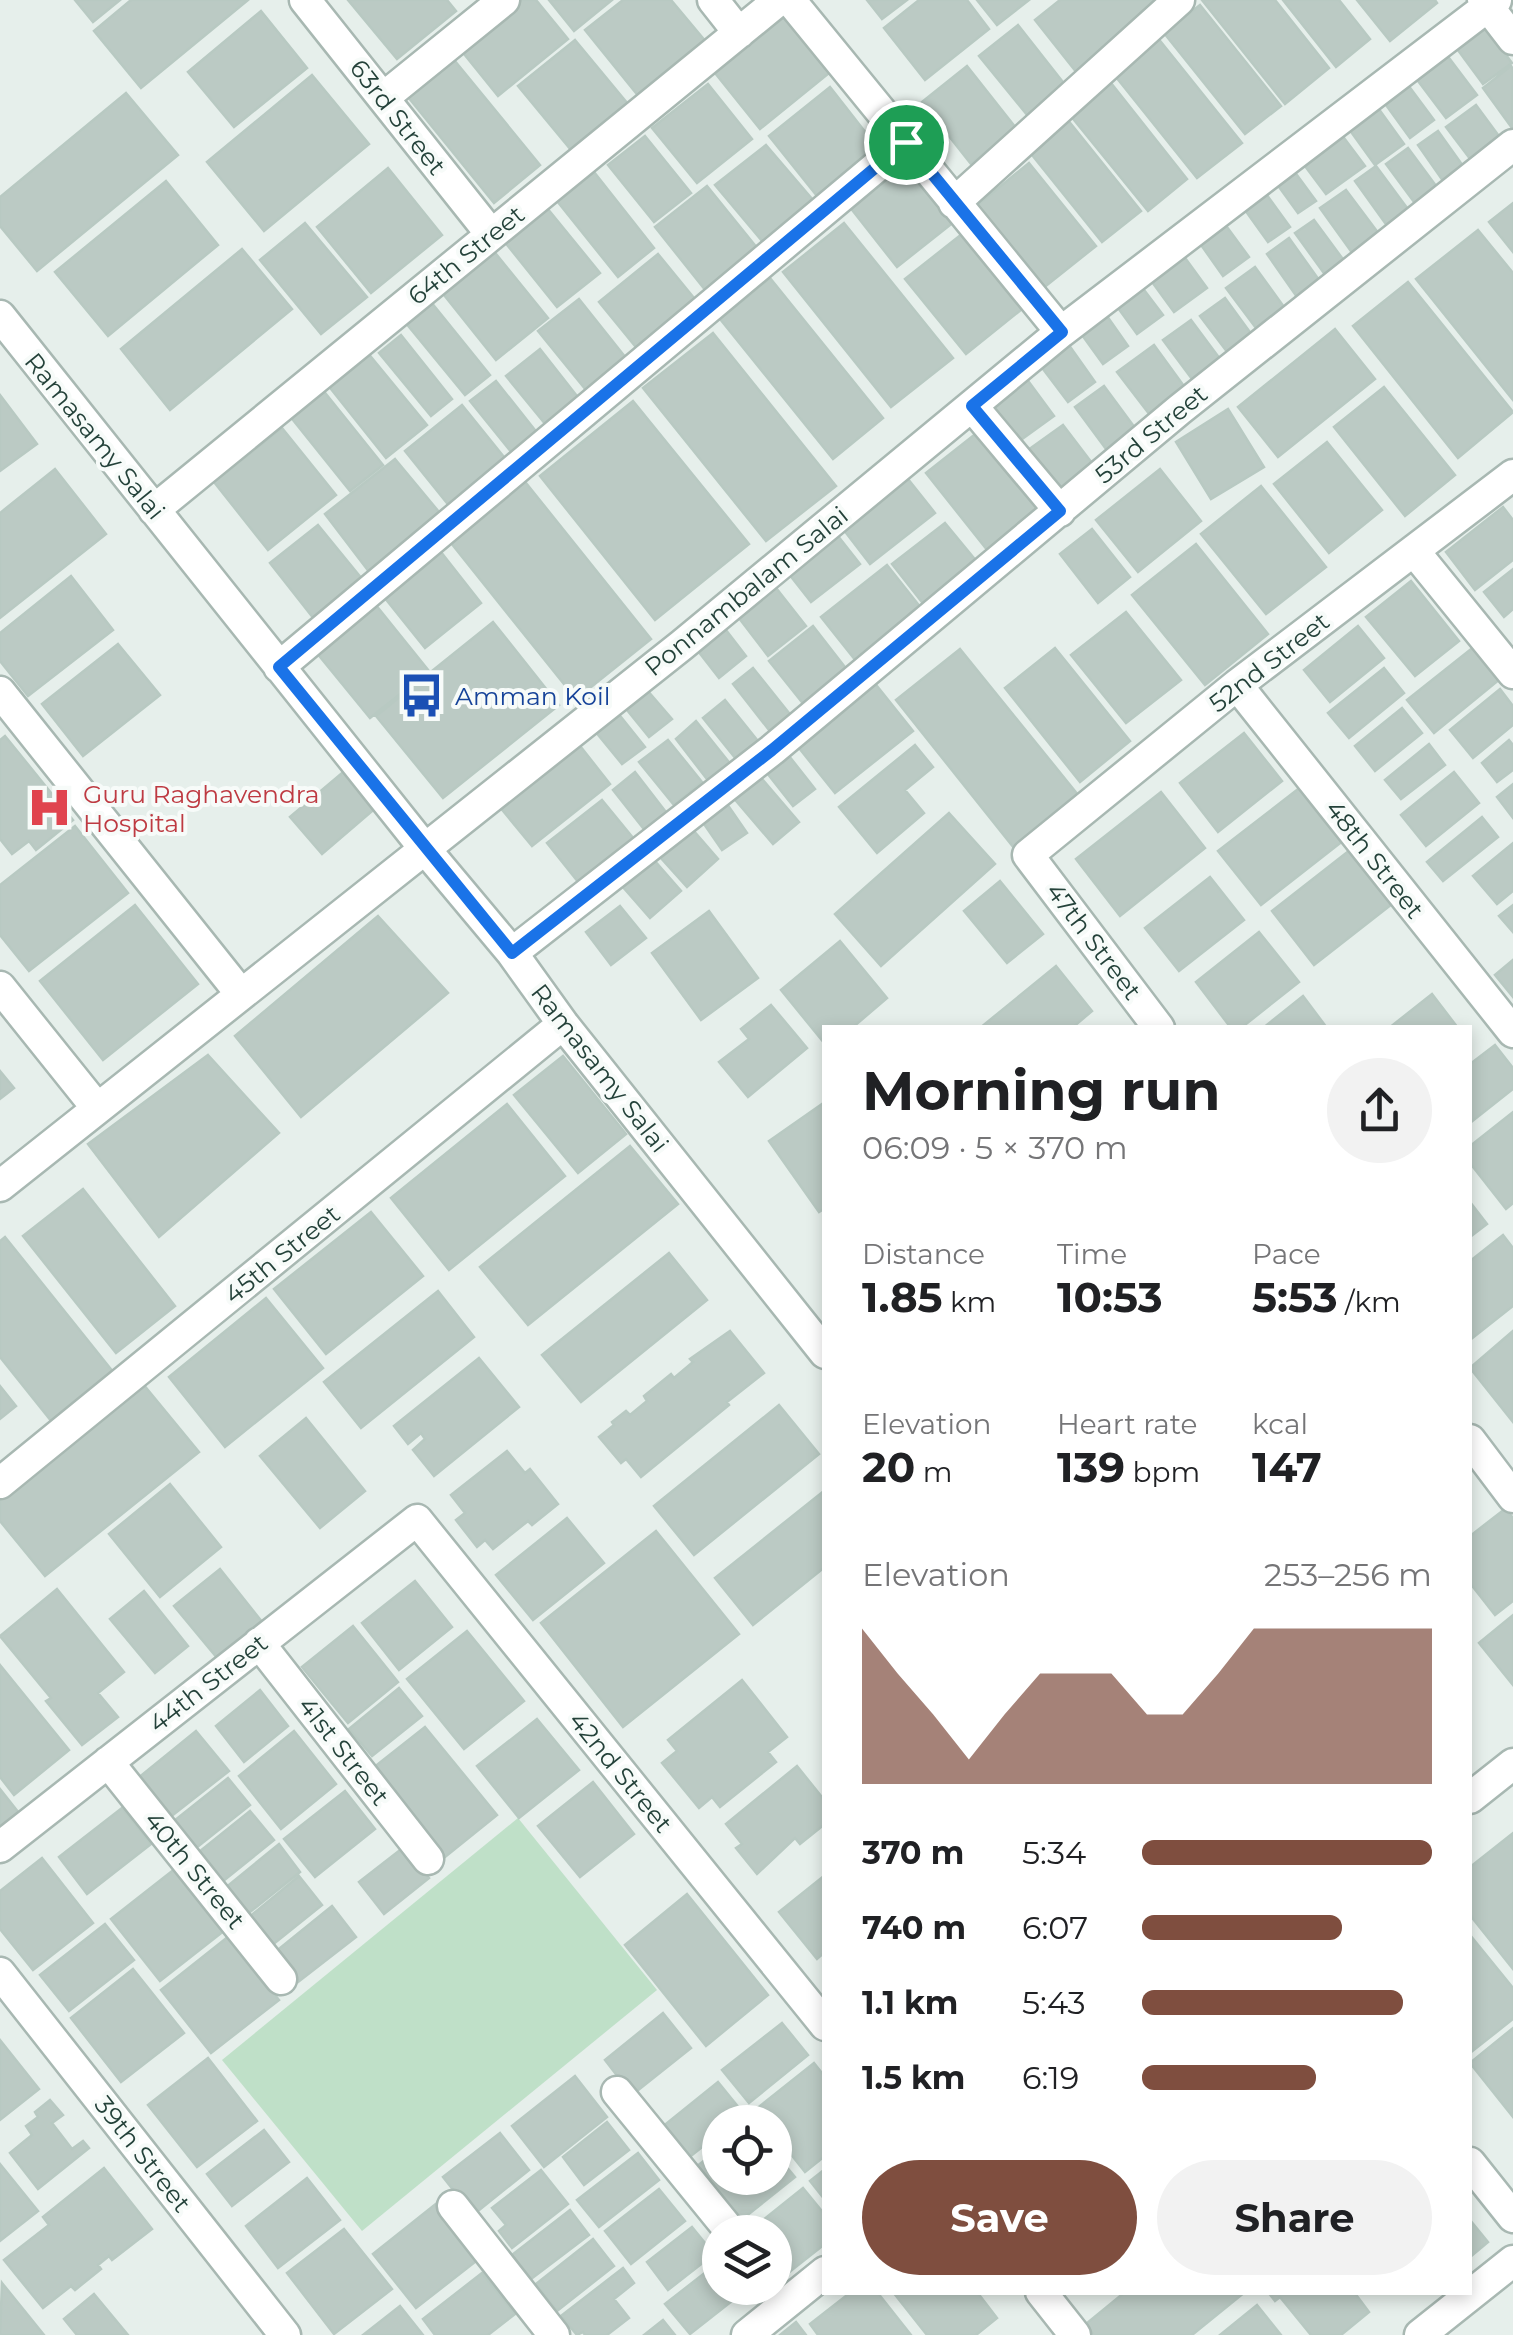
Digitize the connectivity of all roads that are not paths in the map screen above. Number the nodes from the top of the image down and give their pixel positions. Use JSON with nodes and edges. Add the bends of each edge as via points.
{"nodes":[{"id":1,"x":306,"y":0,"type":"edge"},
{"id":2,"x":504,"y":0,"type":"edge"},
{"id":3,"x":713,"y":0,"type":"edge"},
{"id":4,"x":779,"y":0,"type":"edge"},
{"id":5,"x":790,"y":0,"type":"edge"},
{"id":6,"x":1179,"y":0,"type":"edge"},
{"id":7,"x":1489,"y":2,"type":"edge"},
{"id":8,"x":739,"y":32,"type":"junction"},
{"id":9,"x":1513,"y":39,"type":"edge"},
{"id":10,"x":383,"y":98,"type":"junction"},
{"id":11,"x":906,"y":142,"type":"junction"},
{"id":12,"x":1513,"y":145,"type":"edge"},
{"id":13,"x":954,"y":203,"type":"junction"},
{"id":14,"x":492,"y":234,"type":"junction"},
{"id":15,"x":0,"y":316,"type":"edge"},
{"id":16,"x":1062,"y":332,"type":"junction"},
{"id":17,"x":972,"y":406,"type":"junction"},
{"id":18,"x":1513,"y":474,"type":"edge"},
{"id":19,"x":154,"y":510,"type":"junction"},
{"id":20,"x":1060,"y":511,"type":"junction"},
{"id":21,"x":1414,"y":551,"type":"junction"},
{"id":22,"x":279,"y":667,"type":"junction"},
{"id":23,"x":1513,"y":672,"type":"edge"},
{"id":24,"x":1237,"y":685,"type":"junction"},
{"id":25,"x":0,"y":692,"type":"edge"},
{"id":26,"x":424,"y":849,"type":"junction"},
{"id":27,"x":1028,"y":855,"type":"joint"},
{"id":28,"x":512,"y":953,"type":"junction"},
{"id":29,"x":0,"y":988,"type":"edge"},
{"id":30,"x":241,"y":994,"type":"junction"},
{"id":31,"x":563,"y":1024,"type":"junction"},
{"id":32,"x":1157,"y":1025,"type":"edge"},
{"id":33,"x":1513,"y":1032,"type":"edge"},
{"id":34,"x":98,"y":1108,"type":"junction"},
{"id":35,"x":0,"y":1186,"type":"edge"},
{"id":36,"x":822,"y":1349,"type":"edge"},
{"id":37,"x":1472,"y":1443,"type":"edge"},
{"id":38,"x":0,"y":1483,"type":"edge"},
{"id":39,"x":1513,"y":1496,"type":"edge"},
{"id":40,"x":417,"y":1520,"type":"joint"},
{"id":41,"x":259,"y":1643,"type":"junction"},
{"id":42,"x":108,"y":1762,"type":"junction"},
{"id":43,"x":1513,"y":1764,"type":"edge"},
{"id":44,"x":1472,"y":1796,"type":"edge"},
{"id":45,"x":0,"y":1847,"type":"edge"},
{"id":46,"x":428,"y":1859,"type":"dead end"},
{"id":47,"x":0,"y":1973,"type":"edge"},
{"id":48,"x":281,"y":1978,"type":"dead end"},
{"id":49,"x":822,"y":2021,"type":"edge"},
{"id":50,"x":617,"y":2092,"type":"dead end"},
{"id":51,"x":1472,"y":2166,"type":"edge"},
{"id":52,"x":452,"y":2206,"type":"dead end"},
{"id":53,"x":717,"y":2215,"type":"edge"},
{"id":54,"x":1513,"y":2217,"type":"edge"},
{"id":55,"x":1513,"y":2261,"type":"edge"},
{"id":56,"x":822,"y":2274,"type":"edge"},
{"id":57,"x":792,"y":2289,"type":"edge"},
{"id":58,"x":1472,"y":2294,"type":"edge"},
{"id":59,"x":1043,"y":2295,"type":"edge"},
{"id":60,"x":1470,"y":2295,"type":"edge"},
{"id":61,"x":772,"y":2305,"type":"edge"},
{"id":62,"x":286,"y":2335,"type":"edge"},
{"id":63,"x":554,"y":2335,"type":"edge"},
{"id":64,"x":747,"y":2335,"type":"edge"},
{"id":65,"x":1075,"y":2335,"type":"edge"},
{"id":66,"x":1420,"y":2335,"type":"edge"}],
"edges":[{"from":1,"to":10,"type":"street","name":"63rd Street"},
{"from":2,"to":10,"type":"street"},
{"from":3,"to":8,"type":"street"},
{"from":4,"to":8,"type":"street","name":"64th Street"},
{"from":5,"to":11,"type":"street"},
{"from":6,"to":13,"type":"street"},
{"from":7,"to":9,"type":"street"},
{"from":7,"to":16,"type":"street","name":"Ponnambalam Salai"},
{"from":8,"to":14,"type":"street","name":"64th Street"},
{"from":10,"to":14,"type":"street","name":"63rd Street"},
{"from":11,"to":13,"type":"street"},
{"from":11,"to":22,"type":"street"},
{"from":12,"to":20,"type":"street","name":"53rd Street"},
{"from":13,"to":16,"type":"street"},
{"from":14,"to":19,"type":"street","name":"64th Street"},
{"from":15,"to":19,"type":"street","name":"Ramasamy Salai"},
{"from":16,"to":17,"type":"street","name":"Ponnambalam Salai"},
{"from":17,"to":20,"type":"street"},
{"from":17,"to":26,"type":"street","name":"Ponnambalam Salai"},
{"from":18,"to":21,"type":"street","name":"52nd Street"},
{"from":19,"to":22,"type":"street","name":"Ramasamy Salai"},
{"from":20,"to":28,"type":"street","name":"53rd Street","via":[[772,750]]},
{"from":21,"to":23,"type":"street"},
{"from":21,"to":24,"type":"street","name":"52nd Street"},
{"from":22,"to":26,"type":"street","name":"Ramasamy Salai"},
{"from":24,"to":27,"type":"street","name":"52nd Street"},
{"from":24,"to":33,"type":"street","name":"48th Street"},
{"from":25,"to":30,"type":"street"},
{"from":26,"to":28,"type":"street","name":"Ramasamy Salai"},
{"from":26,"to":30,"type":"street","name":"Ponnambalam Salai"},
{"from":27,"to":32,"type":"street","name":"47th Street"},
{"from":28,"to":31,"type":"street","name":"Ramasamy Salai"},
{"from":29,"to":34,"type":"street"},
{"from":30,"to":34,"type":"street","name":"Ponnambalam Salai"},
{"from":31,"to":36,"type":"street","name":"Ramasamy Salai"},
{"from":31,"to":38,"type":"street","name":"45th Street"},
{"from":34,"to":35,"type":"street","name":"Ponnambalam Salai"},
{"from":37,"to":39,"type":"street"},
{"from":40,"to":41,"type":"street","name":"44th Street"},
{"from":40,"to":49,"type":"street","name":"42nd Street"},
{"from":41,"to":42,"type":"street","name":"44th Street"},
{"from":41,"to":46,"type":"street","name":"41st Street"},
{"from":42,"to":45,"type":"street","name":"44th Street"},
{"from":42,"to":48,"type":"street","name":"40th Street"},
{"from":43,"to":44,"type":"street"},
{"from":47,"to":62,"type":"street","name":"39th Street"},
{"from":50,"to":53,"type":"street"},
{"from":51,"to":54,"type":"street"},
{"from":52,"to":63,"type":"street"},
{"from":55,"to":58,"type":"street"},
{"from":56,"to":57,"type":"street"},
{"from":59,"to":65,"type":"street"},
{"from":60,"to":66,"type":"street"},
{"from":61,"to":64,"type":"street"}]}
